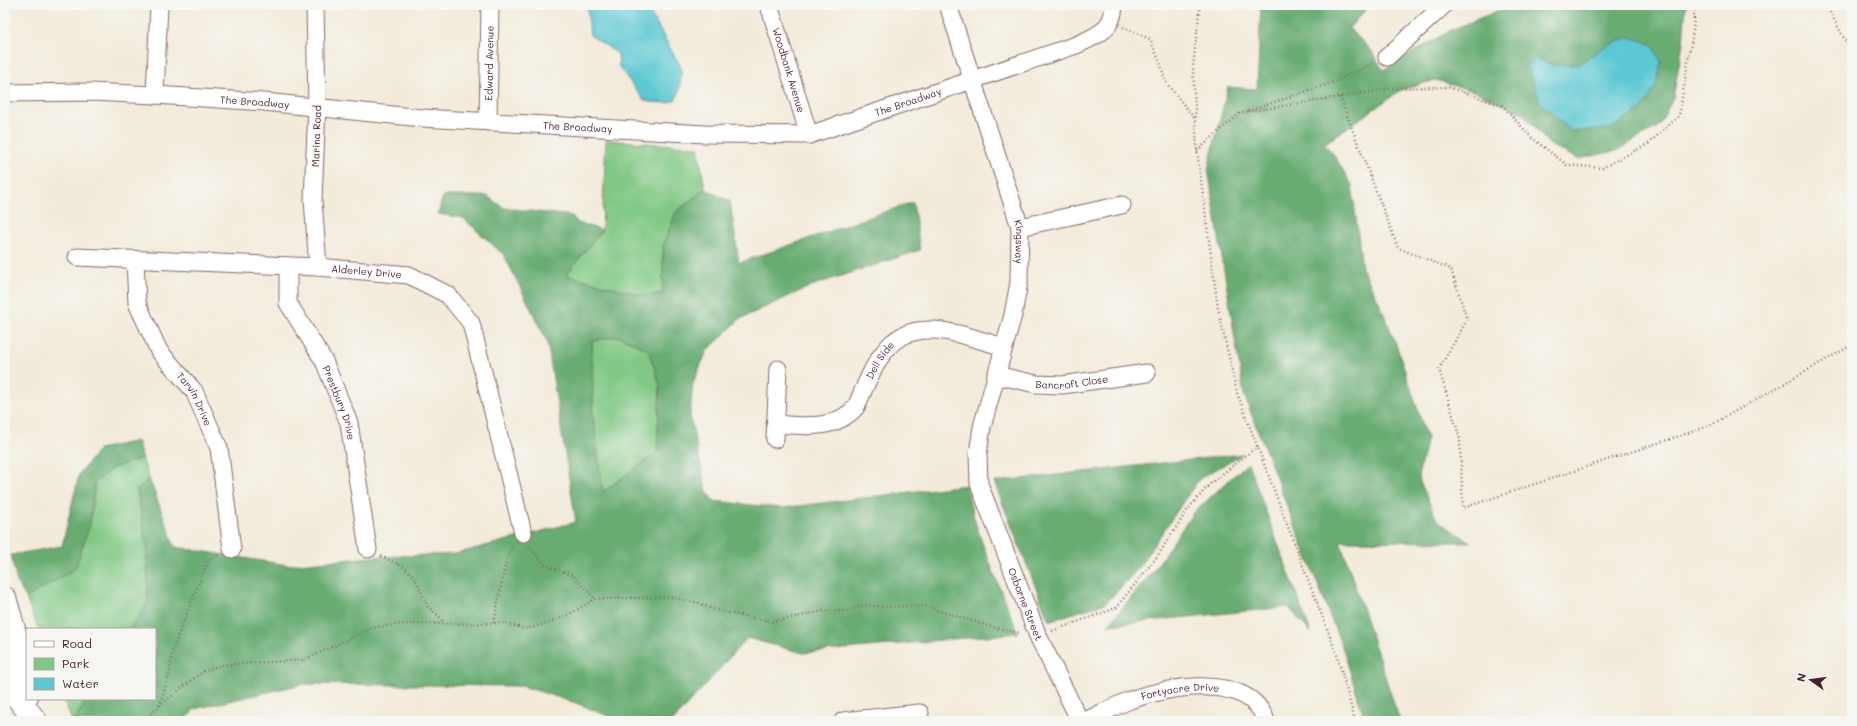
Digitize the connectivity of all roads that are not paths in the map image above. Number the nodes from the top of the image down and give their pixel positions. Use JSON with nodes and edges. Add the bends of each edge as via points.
{"nodes":[{"id":1,"x":159,"y":5,"type":"edge"},
{"id":2,"x":315,"y":5,"type":"edge"},
{"id":3,"x":490,"y":5,"type":"edge"},
{"id":4,"x":769,"y":5,"type":"edge"},
{"id":5,"x":948,"y":5,"type":"edge"},
{"id":6,"x":1114,"y":5,"type":"edge"},
{"id":7,"x":1444,"y":5,"type":"edge"},
{"id":8,"x":1387,"y":57,"type":"road end"},
{"id":9,"x":972,"y":81,"type":"junction"},
{"id":10,"x":5,"y":93,"type":"edge"},
{"id":11,"x":156,"y":95,"type":"junction"},
{"id":12,"x":317,"y":107,"type":"junction"},
{"id":13,"x":488,"y":122,"type":"junction"},
{"id":14,"x":809,"y":135,"type":"junction"},
{"id":15,"x":1122,"y":204,"type":"dead end"},
{"id":16,"x":1020,"y":227,"type":"junction"},
{"id":17,"x":77,"y":257,"type":"dead end"},
{"id":18,"x":135,"y":260,"type":"junction"},
{"id":19,"x":288,"y":266,"type":"junction"},
{"id":20,"x":318,"y":267,"type":"junction"},
{"id":21,"x":1004,"y":347,"type":"junction"},
{"id":22,"x":778,"y":369,"type":"dead end"},
{"id":23,"x":1147,"y":372,"type":"dead end"},
{"id":24,"x":996,"y":375,"type":"junction"},
{"id":25,"x":979,"y":484,"type":"joint"},
{"id":26,"x":524,"y":535,"type":"road end"},
{"id":27,"x":232,"y":549,"type":"road end"},
{"id":28,"x":368,"y":549,"type":"road end"},
{"id":29,"x":7,"y":609,"type":"edge"},
{"id":30,"x":5,"y":648,"type":"edge"},
{"id":31,"x":26,"y":672,"type":"edge"},
{"id":32,"x":5,"y":683,"type":"edge"},
{"id":33,"x":26,"y":694,"type":"edge"},
{"id":34,"x":28,"y":700,"type":"edge"},
{"id":35,"x":34,"y":700,"type":"edge"},
{"id":36,"x":920,"y":713,"type":"dead end"},
{"id":37,"x":863,"y":720,"type":"edge"},
{"id":38,"x":38,"y":721,"type":"edge"},
{"id":39,"x":843,"y":721,"type":"edge"},
{"id":40,"x":1080,"y":721,"type":"edge"},
{"id":41,"x":1085,"y":721,"type":"edge"},
{"id":42,"x":1266,"y":721,"type":"edge"}],
"edges":[{"from":1,"to":11,"type":"street"},
{"from":2,"to":12,"type":"street","name":"Marina Road"},
{"from":3,"to":13,"type":"street","name":"Edward Avenue"},
{"from":4,"to":14,"type":"street","name":"Woodbank Avenue"},
{"from":5,"to":9,"type":"street","name":"Kingsway"},
{"from":6,"to":9,"type":"street","name":"The Broadway","via":[[1110,22],[1102,33],[1076,45]]},
{"from":7,"to":8,"type":"street"},
{"from":9,"to":14,"type":"street","name":"The Broadway"},
{"from":9,"to":16,"type":"street","name":"Kingsway"},
{"from":10,"to":11,"type":"street","name":"The Broadway","via":[[90,92]]},
{"from":11,"to":12,"type":"street","name":"The Broadway"},
{"from":12,"to":13,"type":"street","name":"The Broadway"},
{"from":12,"to":20,"type":"street","name":"Marina Road","via":[[313,200]]},
{"from":13,"to":14,"type":"street","name":"The Broadway","via":[[705,134]]},
{"from":15,"to":16,"type":"street"},
{"from":16,"to":21,"type":"street","name":"Kingsway","via":[[1019,282]]},
{"from":17,"to":18,"type":"street","name":"Alderley Drive"},
{"from":18,"to":19,"type":"street","name":"Alderley Drive"},
{"from":18,"to":27,"type":"street","name":"Tarvin Drive","via":[[137,303],[159,351],[194,390],[219,448]]},
{"from":19,"to":20,"type":"street","name":"Alderley Drive"},
{"from":19,"to":28,"type":"street","name":"Prestbury Drive","via":[[288,303],[324,361],[349,423]]},
{"from":20,"to":26,"type":"street","name":"Alderley Drive","via":[[409,275],[448,295],[471,323]]},
{"from":21,"to":22,"type":"street","name":"Dell Side","via":[[939,330],[908,333],[899,337],[884,351],[851,413],[816,427],[775,431]]},
{"from":21,"to":24,"type":"street","name":"Kingsway"},
{"from":23,"to":24,"type":"street","name":"Bancroft Close","via":[[1062,385],[1036,384]]},
{"from":24,"to":25,"type":"street","name":"Kingsway","via":[[982,427],[978,454]]},
{"from":25,"to":40,"type":"street","name":"Osborne Street","via":[[1038,636]]},
{"from":29,"to":31,"type":"main road"},
{"from":30,"to":33,"type":"main road"},
{"from":32,"to":38,"type":"main road"},
{"from":34,"to":38,"type":"main road"},
{"from":35,"to":38,"type":"main road"},
{"from":36,"to":37,"type":"street"},
{"from":37,"to":39,"type":"street"},
{"from":41,"to":42,"type":"street","name":"Fortyacre Drive","via":[[1130,700],[1176,689],[1210,686],[1232,690],[1249,698]]}]}
